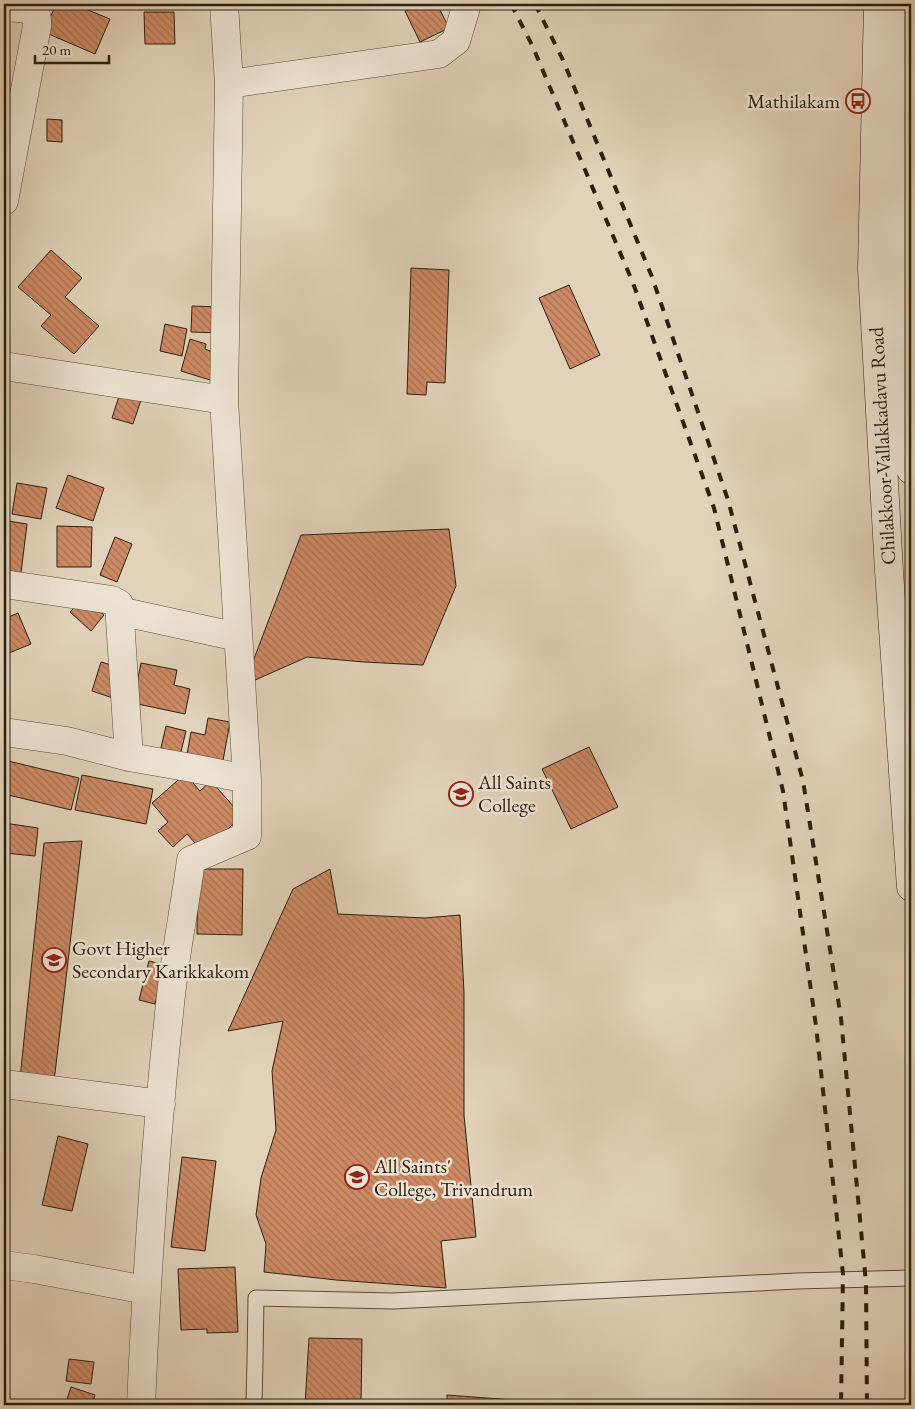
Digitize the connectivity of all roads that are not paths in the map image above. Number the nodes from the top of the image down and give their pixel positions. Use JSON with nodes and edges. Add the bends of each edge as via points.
{"nodes":[{"id":1,"x":224,"y":4,"type":"edge"},
{"id":2,"x":468,"y":4,"type":"edge"},
{"id":3,"x":878,"y":4,"type":"edge"},
{"id":4,"x":900,"y":4,"type":"edge"},
{"id":5,"x":21,"y":7,"type":"edge"},
{"id":6,"x":229,"y":84,"type":"junction"},
{"id":7,"x":4,"y":201,"type":"edge"},
{"id":8,"x":4,"y":366,"type":"edge"},
{"id":9,"x":224,"y":400,"type":"junction"},
{"id":10,"x":911,"y":470,"type":"edge"},
{"id":11,"x":4,"y":584,"type":"edge"},
{"id":12,"x":119,"y":611,"type":"junction"},
{"id":13,"x":238,"y":637,"type":"junction"},
{"id":14,"x":4,"y":732,"type":"edge"},
{"id":15,"x":129,"y":757,"type":"junction"},
{"id":16,"x":247,"y":779,"type":"junction"},
{"id":17,"x":911,"y":887,"type":"edge"},
{"id":18,"x":4,"y":1084,"type":"edge"},
{"id":19,"x":161,"y":1104,"type":"junction"},
{"id":20,"x":4,"y":1264,"type":"edge"},
{"id":21,"x":911,"y":1278,"type":"edge"},
{"id":22,"x":146,"y":1290,"type":"junction"},
{"id":23,"x":141,"y":1405,"type":"edge"},
{"id":24,"x":254,"y":1405,"type":"edge"}],
"edges":[{"from":1,"to":6,"type":"street"},
{"from":2,"to":6,"type":"street","via":[[456,41],[439,54]]},
{"from":3,"to":17,"type":"street","name":"Chilakkoor-Vallakkadavu Road","via":[[872,270]]},
{"from":4,"to":10,"type":"street","via":[[896,234]]},
{"from":5,"to":7,"type":"street","via":[[34,12],[37,26]]},
{"from":6,"to":9,"type":"street"},
{"from":8,"to":9,"type":"street"},
{"from":9,"to":13,"type":"street"},
{"from":11,"to":12,"type":"street","via":[[112,600],[118,604]]},
{"from":12,"to":13,"type":"street"},
{"from":12,"to":15,"type":"street"},
{"from":13,"to":16,"type":"street"},
{"from":14,"to":15,"type":"street","via":[[67,741]]},
{"from":15,"to":16,"type":"street"},
{"from":16,"to":19,"type":"street","via":[[248,836],[191,860],[171,993]]},
{"from":18,"to":19,"type":"street"},
{"from":19,"to":22,"type":"street"},
{"from":20,"to":22,"type":"street"},
{"from":21,"to":24,"type":"lane","via":[[393,1301],[256,1298]]},
{"from":22,"to":23,"type":"street"}]}
